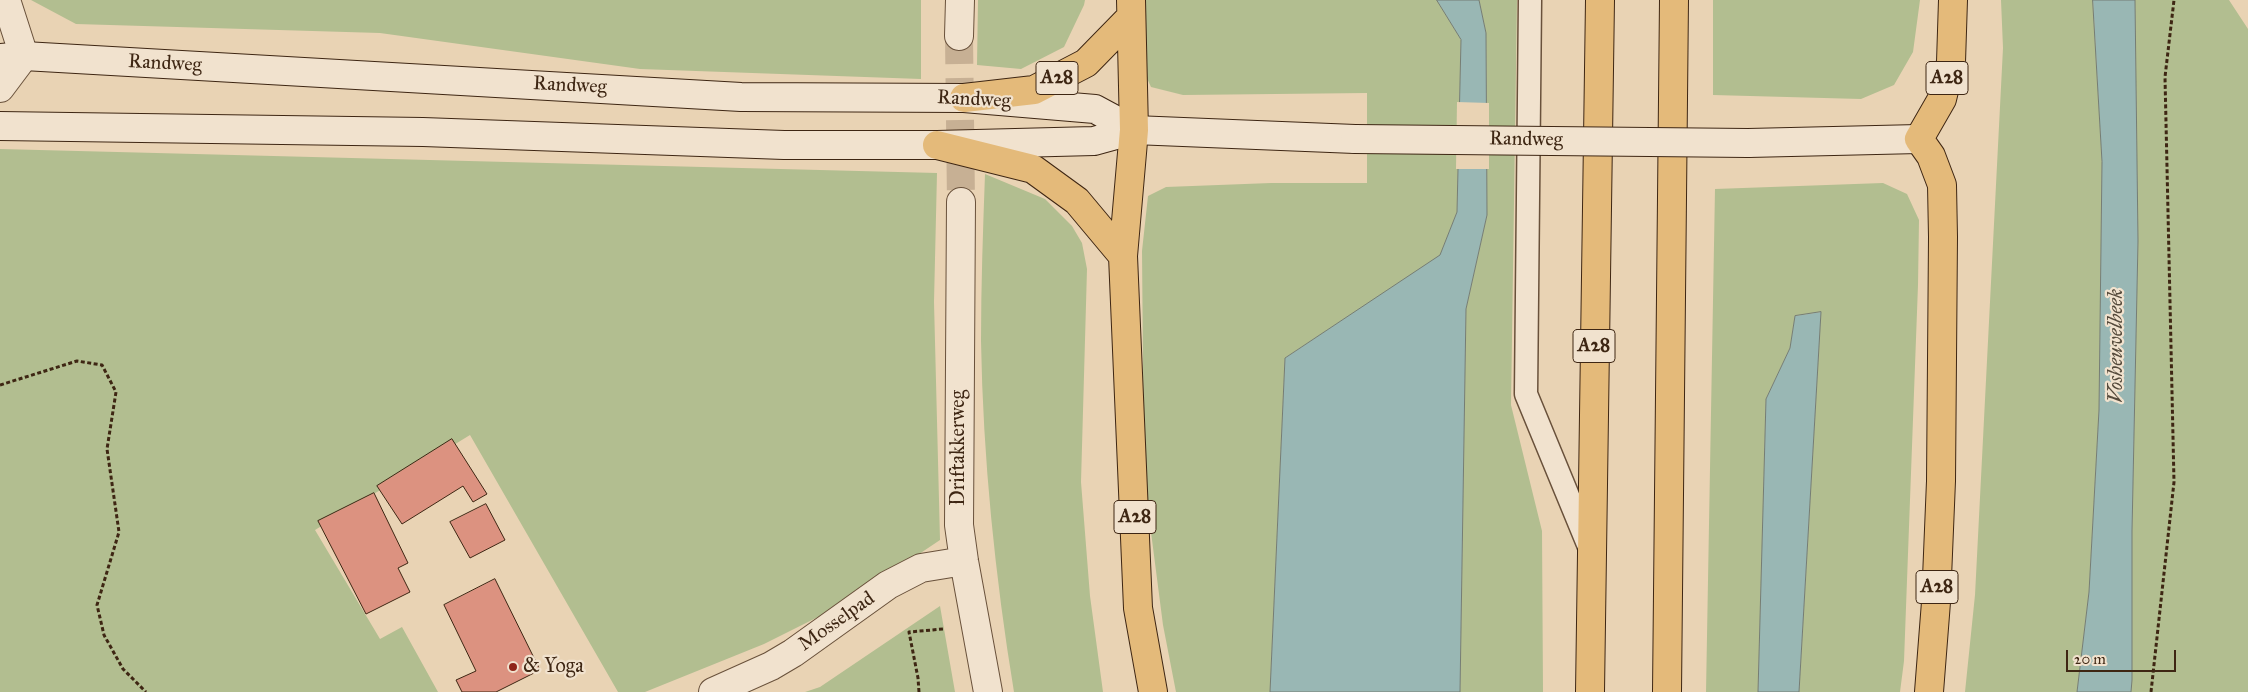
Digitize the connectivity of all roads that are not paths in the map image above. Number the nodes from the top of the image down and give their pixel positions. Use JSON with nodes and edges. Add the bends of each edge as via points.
{"nodes":[{"id":1,"x":6,"y":0,"type":"edge"},
{"id":2,"x":960,"y":0,"type":"edge"},
{"id":3,"x":1530,"y":0,"type":"edge"},
{"id":4,"x":1600,"y":0,"type":"edge"},
{"id":5,"x":1674,"y":0,"type":"edge"},
{"id":6,"x":1953,"y":0,"type":"edge"},
{"id":7,"x":1131,"y":9,"type":"edge"},
{"id":8,"x":959,"y":36,"type":"tunnel mouth"},
{"id":9,"x":12,"y":57,"type":"edge"},
{"id":10,"x":0,"y":88,"type":"edge"},
{"id":11,"x":964,"y":98,"type":"junction"},
{"id":12,"x":0,"y":126,"type":"edge"},
{"id":13,"x":1134,"y":130,"type":"junction"},
{"id":14,"x":1918,"y":139,"type":"junction"},
{"id":15,"x":938,"y":145,"type":"junction"},
{"id":16,"x":960,"y":202,"type":"tunnel mouth"},
{"id":17,"x":1123,"y":256,"type":"junction"},
{"id":18,"x":1592,"y":553,"type":"junction"},
{"id":19,"x":964,"y":561,"type":"junction"},
{"id":20,"x":713,"y":692,"type":"edge"},
{"id":21,"x":988,"y":692,"type":"edge"},
{"id":22,"x":1153,"y":692,"type":"edge"},
{"id":23,"x":1590,"y":692,"type":"edge"},
{"id":24,"x":1667,"y":692,"type":"edge"},
{"id":25,"x":1928,"y":692,"type":"edge"}],
"edges":[{"from":1,"to":9,"type":"main road"},
{"from":2,"to":8,"type":"main road"},
{"from":3,"to":18,"type":"lane","via":[[1526,394]]},
{"from":4,"to":18,"type":"highway","number":"A28"},
{"from":5,"to":24,"type":"highway"},
{"from":6,"to":14,"type":"highway","number":"A28","via":[[1951,62],[1942,99]]},
{"from":7,"to":11,"type":"highway","number":"A28","via":[[1086,63],[1034,90]]},
{"from":7,"to":13,"type":"highway","number":"A28"},
{"from":9,"to":10,"type":"main road"},
{"from":9,"to":11,"type":"main road","name":"Randweg","via":[[741,97]]},
{"from":11,"to":13,"type":"main road","name":"Randweg","via":[[1095,109]]},
{"from":12,"to":15,"type":"main road","name":"Randweg","via":[[413,132],[784,145]]},
{"from":13,"to":14,"type":"main road","name":"Randweg","bridge":true,"via":[[1355,139],[1748,142]]},
{"from":13,"to":15,"type":"main road","name":"Randweg","via":[[1094,141]]},
{"from":13,"to":17,"type":"highway","number":"A28"},
{"from":14,"to":25,"type":"highway","number":"A28","via":[[1932,156],[1942,185],[1943,236],[1941,481]]},
{"from":15,"to":17,"type":"highway","via":[[1033,169],[1077,201]]},
{"from":16,"to":19,"type":"main road","name":"Driftakkerweg","via":[[959,500]]},
{"from":17,"to":22,"type":"highway","number":"A28","via":[[1138,608]]},
{"from":18,"to":23,"type":"highway","number":"A28"},
{"from":19,"to":20,"type":"main road","name":"Mosselpad","via":[[921,568],[888,585],[793,653]]},
{"from":19,"to":21,"type":"main road","name":"Driftakkerweg"}]}
